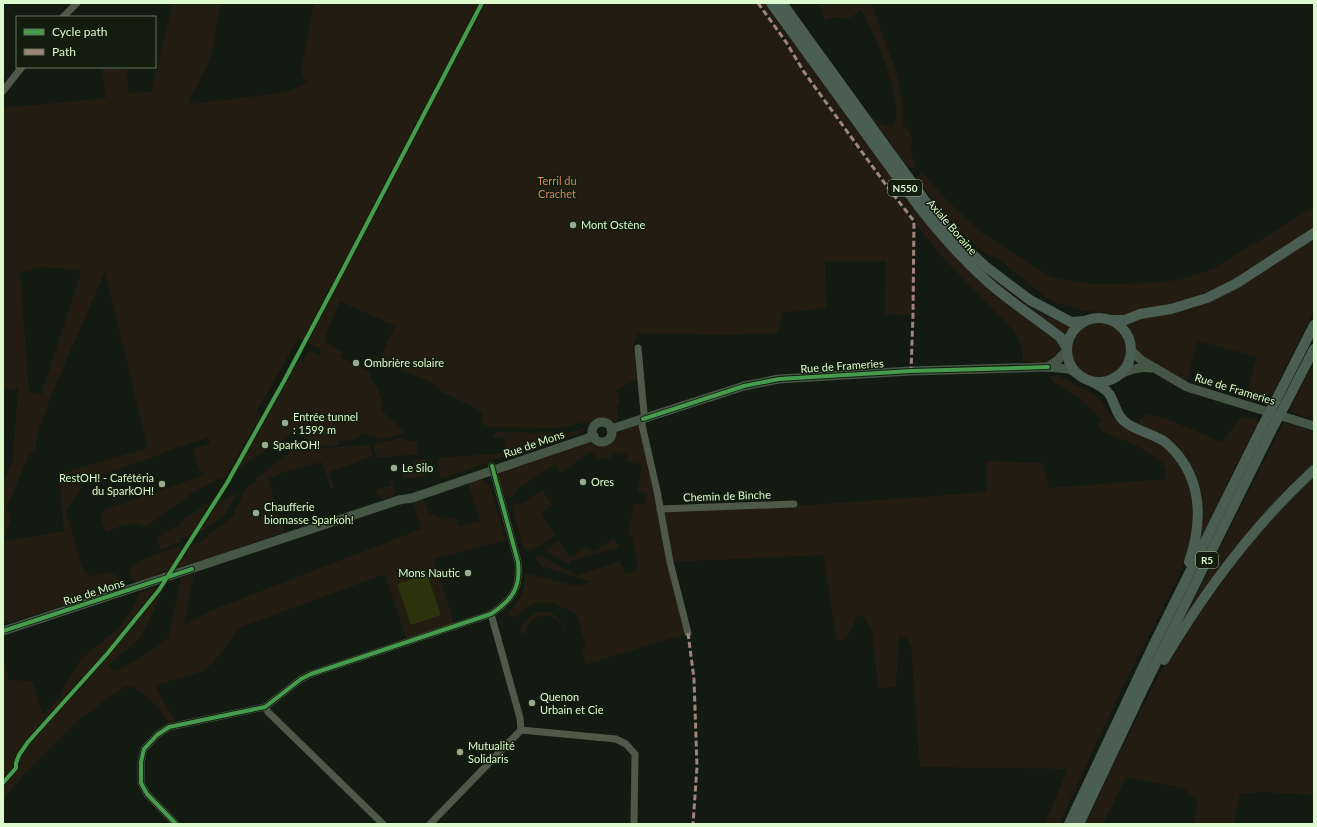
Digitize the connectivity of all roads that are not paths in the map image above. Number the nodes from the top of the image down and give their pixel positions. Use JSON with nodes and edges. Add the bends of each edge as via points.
{"nodes":[{"id":1,"x":77,"y":3,"type":"edge"},
{"id":2,"x":771,"y":3,"type":"edge"},
{"id":3,"x":782,"y":3,"type":"edge"},
{"id":4,"x":63,"y":16,"type":"edge"},
{"id":5,"x":21,"y":68,"type":"edge"},
{"id":6,"x":3,"y":91,"type":"edge"},
{"id":7,"x":1314,"y":233,"type":"edge"},
{"id":8,"x":1111,"y":320,"type":"junction"},
{"id":9,"x":1085,"y":321,"type":"junction"},
{"id":10,"x":1314,"y":326,"type":"edge"},
{"id":11,"x":638,"y":348,"type":"dead end"},
{"id":12,"x":1067,"y":349,"type":"junction"},
{"id":13,"x":1314,"y":349,"type":"edge"},
{"id":14,"x":1131,"y":350,"type":"junction"},
{"id":15,"x":1048,"y":367,"type":"junction"},
{"id":16,"x":1152,"y":368,"type":"junction"},
{"id":17,"x":1077,"y":374,"type":"junction"},
{"id":18,"x":1119,"y":375,"type":"junction"},
{"id":19,"x":1090,"y":381,"type":"junction"},
{"id":20,"x":1280,"y":404,"type":"junction"},
{"id":21,"x":643,"y":419,"type":"junction"},
{"id":22,"x":1314,"y":426,"type":"edge"},
{"id":23,"x":611,"y":429,"type":"junction"},
{"id":24,"x":1267,"y":429,"type":"junction"},
{"id":25,"x":593,"y":434,"type":"junction"},
{"id":26,"x":493,"y":468,"type":"junction"},
{"id":27,"x":1314,"y":470,"type":"edge"},
{"id":28,"x":794,"y":504,"type":"dead end"},
{"id":29,"x":660,"y":509,"type":"junction"},
{"id":30,"x":1185,"y":581,"type":"junction"},
{"id":31,"x":491,"y":614,"type":"junction"},
{"id":32,"x":3,"y":631,"type":"edge"},
{"id":33,"x":688,"y":633,"type":"dead end"},
{"id":34,"x":1143,"y":688,"type":"junction"},
{"id":35,"x":265,"y":707,"type":"junction"},
{"id":36,"x":521,"y":730,"type":"junction"},
{"id":37,"x":176,"y":824,"type":"edge"},
{"id":38,"x":383,"y":824,"type":"edge"},
{"id":39,"x":430,"y":824,"type":"edge"},
{"id":40,"x":634,"y":824,"type":"edge"},
{"id":41,"x":1068,"y":824,"type":"edge"},
{"id":42,"x":1080,"y":824,"type":"edge"}],
"edges":[{"from":1,"to":4,"type":"street"},
{"from":2,"to":12,"type":"highway","name":"Axiale Boraine","number":"N550","via":[[939,232],[990,284],[1060,337]]},
{"from":3,"to":9,"type":"highway","name":"Axiale Boraine","number":"N550","via":[[926,202],[955,238],[985,266],[1030,300],[1071,322]]},
{"from":5,"to":6,"type":"street"},
{"from":7,"to":8,"type":"highway","via":[[1237,283],[1207,298],[1124,320]]},
{"from":8,"to":9,"type":"highway","via":[[1098,318]]},
{"from":8,"to":14,"type":"highway","via":[[1126,332]]},
{"from":9,"to":12,"type":"highway","via":[[1074,329]]},
{"from":10,"to":20,"type":"highway","number":"R5"},
{"from":11,"to":21,"type":"street"},
{"from":12,"to":15,"type":"main road"},
{"from":12,"to":17,"type":"highway","via":[[1070,363]]},
{"from":13,"to":20,"type":"highway","number":"R5"},
{"from":14,"to":16,"type":"main road","name":"Rue de Frameries"},
{"from":14,"to":18,"type":"highway","via":[[1127,366]]},
{"from":15,"to":17,"type":"main road","name":"Rue de Frameries","via":[[1069,369]]},
{"from":15,"to":21,"type":"main road","name":"Rue de Frameries","via":[[911,371],[779,380],[744,386]]},
{"from":16,"to":18,"type":"main road","via":[[1132,369]]},
{"from":16,"to":22,"type":"main road","name":"Rue de Frameries","via":[[1186,387]]},
{"from":17,"to":19,"type":"highway"},
{"from":18,"to":19,"type":"highway","via":[[1105,382]]},
{"from":19,"to":30,"type":"highway","via":[[1109,394],[1116,411],[1126,423],[1164,442],[1185,464],[1198,502],[1198,524]]},
{"from":20,"to":24,"type":"highway","number":"R5","bridge":true},
{"from":21,"to":23,"type":"main road"},
{"from":21,"to":29,"type":"street","via":[[642,425]]},
{"from":23,"to":25,"type":"main road","via":[[607,440],[601,441]]},
{"from":23,"to":25,"type":"main road","via":[[608,424],[602,422],[595,424]]},
{"from":24,"to":30,"type":"highway","number":"R5"},
{"from":24,"to":34,"type":"highway","number":"R5"},
{"from":25,"to":26,"type":"main road","name":"Rue de Mons"},
{"from":26,"to":31,"type":"street","via":[[519,572],[518,584],[513,593]]},
{"from":26,"to":32,"type":"main road","name":"Rue de Mons","via":[[412,498]]},
{"from":27,"to":34,"type":"highway","via":[[1278,506],[1235,558],[1181,632],[1152,680]]},
{"from":28,"to":29,"type":"street","name":"Chemin de Binche"},
{"from":29,"to":33,"type":"street"},
{"from":30,"to":41,"type":"highway","number":"R5"},
{"from":31,"to":35,"type":"street","via":[[311,674]]},
{"from":31,"to":36,"type":"street","via":[[520,718]]},
{"from":34,"to":42,"type":"highway","number":"R5"},
{"from":35,"to":37,"type":"street","via":[[169,727],[144,749],[141,783],[147,794]]},
{"from":35,"to":38,"type":"street"},
{"from":36,"to":39,"type":"street"},
{"from":36,"to":40,"type":"street","via":[[616,739],[626,744],[635,754]]}]}
